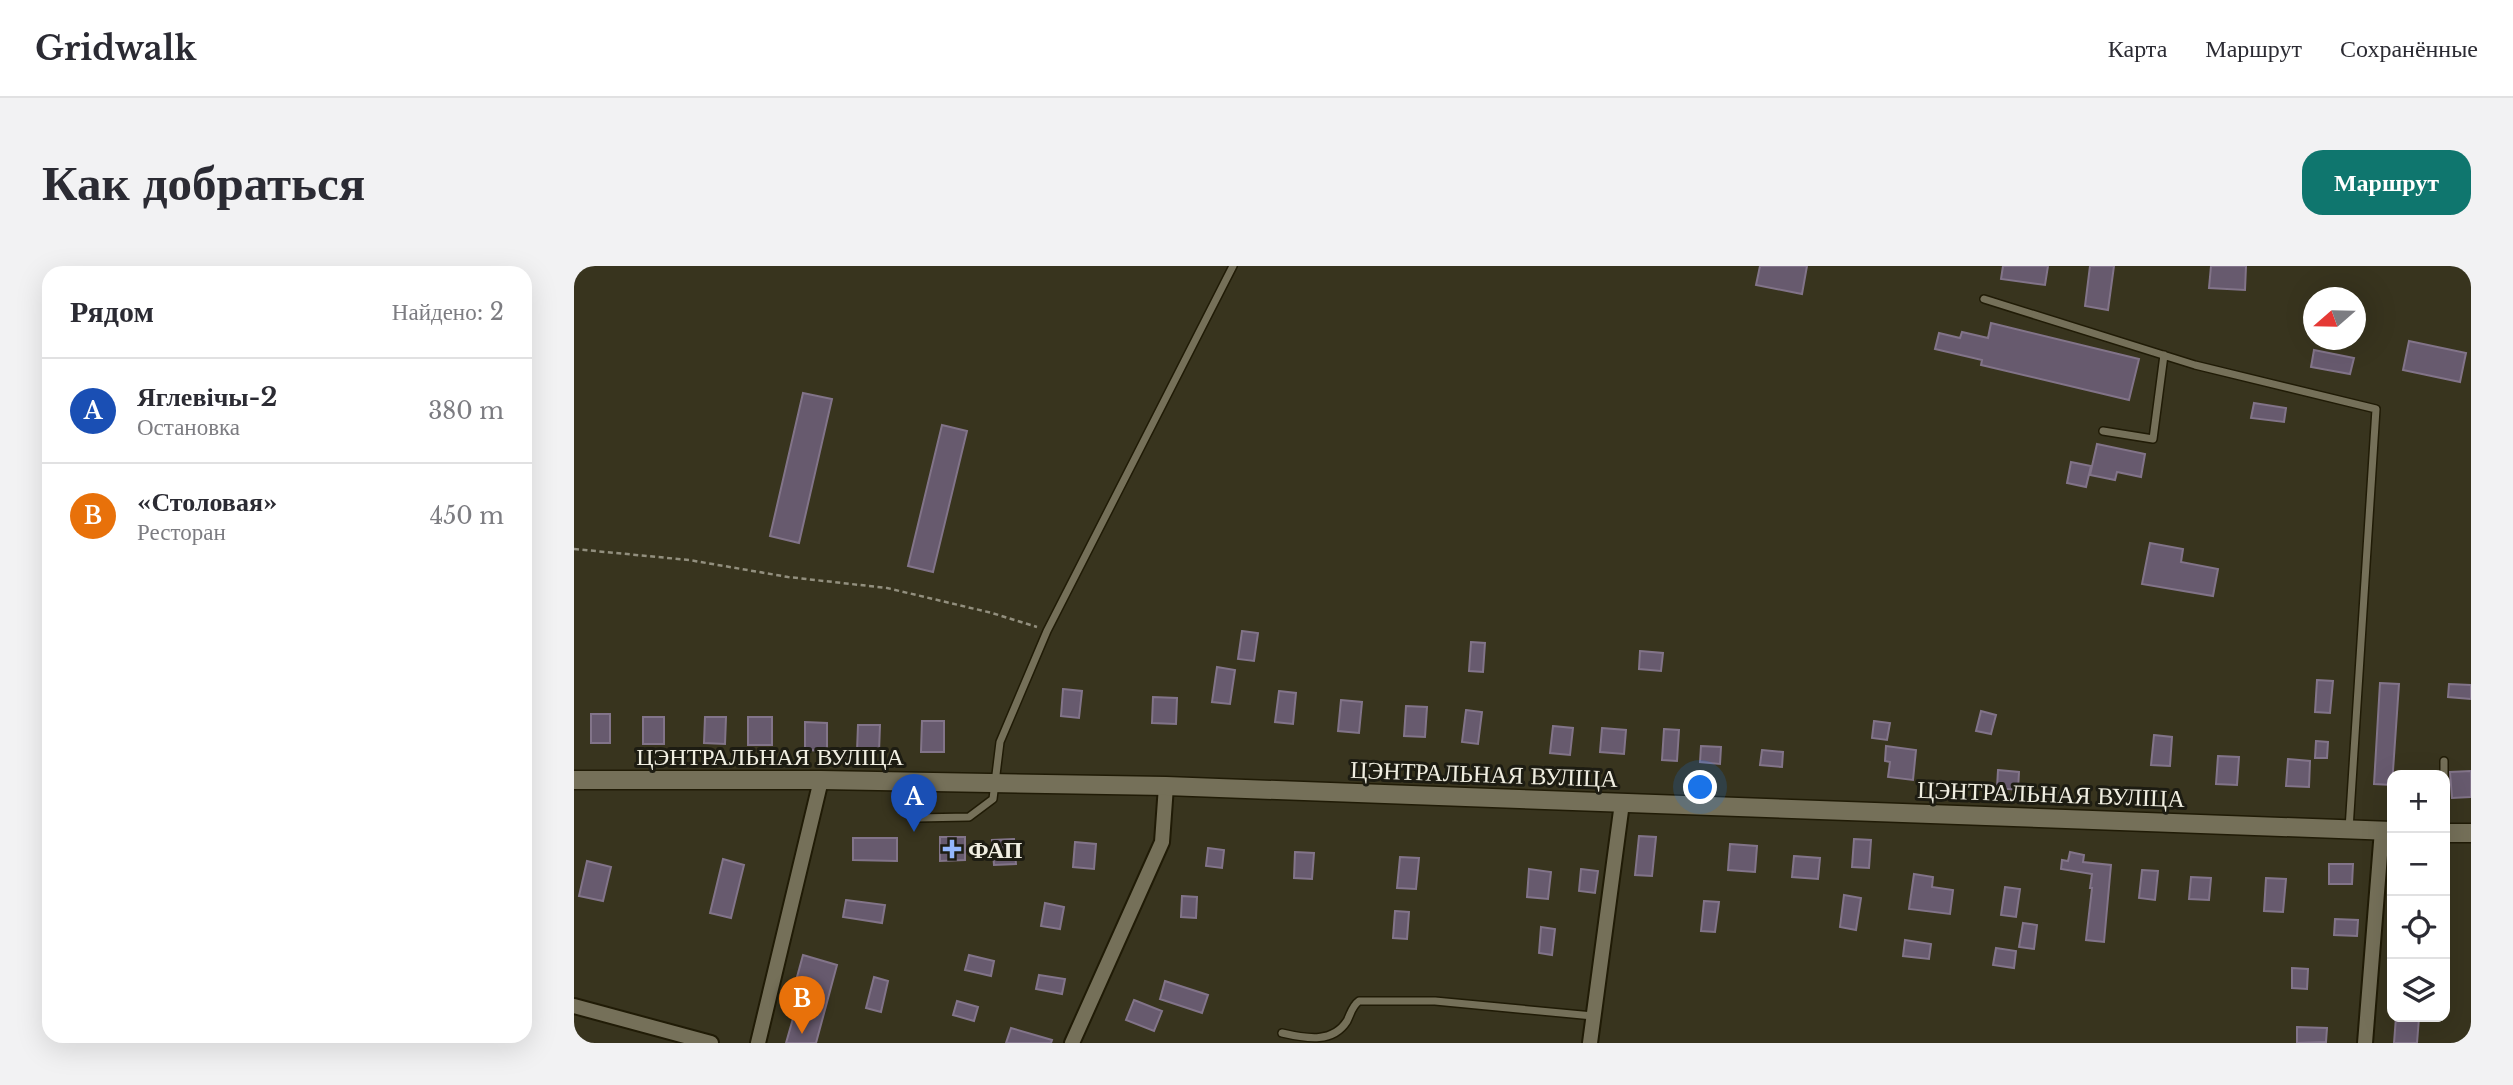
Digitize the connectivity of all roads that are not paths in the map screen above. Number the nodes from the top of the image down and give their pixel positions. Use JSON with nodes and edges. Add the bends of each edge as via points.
{"nodes":[{"id":1,"x":1233,"y":266,"type":"edge"},
{"id":2,"x":1984,"y":299,"type":"dead end"},
{"id":3,"x":2164,"y":355,"type":"junction"},
{"id":4,"x":2103,"y":430,"type":"dead end"},
{"id":5,"x":2444,"y":761,"type":"dead end"},
{"id":6,"x":2444,"y":770,"type":"edge"},
{"id":7,"x":574,"y":779,"type":"edge"},
{"id":8,"x":821,"y":780,"type":"junction"},
{"id":9,"x":897,"y":782,"type":"junction"},
{"id":10,"x":994,"y":783,"type":"junction"},
{"id":11,"x":1166,"y":786,"type":"junction"},
{"id":12,"x":1622,"y":803,"type":"junction"},
{"id":13,"x":2349,"y":830,"type":"junction"},
{"id":14,"x":2387,"y":831,"type":"edge"},
{"id":15,"x":2450,"y":832,"type":"edge"},
{"id":16,"x":2471,"y":833,"type":"edge"},
{"id":17,"x":574,"y":1006,"type":"edge"},
{"id":18,"x":1594,"y":1016,"type":"junction"},
{"id":19,"x":1282,"y":1033,"type":"dead end"},
{"id":20,"x":711,"y":1043,"type":"edge"},
{"id":21,"x":758,"y":1043,"type":"edge"},
{"id":22,"x":1072,"y":1043,"type":"edge"},
{"id":23,"x":1590,"y":1043,"type":"edge"},
{"id":24,"x":2364,"y":1043,"type":"edge"}],
"edges":[{"from":1,"to":10,"type":"lane","via":[[1047,631],[1000,743]]},
{"from":2,"to":3,"type":"lane"},
{"from":3,"to":4,"type":"lane","via":[[2153,439]]},
{"from":3,"to":13,"type":"lane","via":[[2376,409]]},
{"from":5,"to":6,"type":"lane"},
{"from":7,"to":8,"type":"street","name":"ЦЭНТРАЛЬНАЯ ВУЛІЦА"},
{"from":8,"to":9,"type":"street","name":"ЦЭНТРАЛЬНАЯ ВУЛІЦА"},
{"from":8,"to":21,"type":"street"},
{"from":9,"to":10,"type":"street","name":"ЦЭНТРАЛЬНАЯ ВУЛІЦА"},
{"from":9,"to":10,"type":"lane","via":[[909,813],[934,819],[970,817],[993,799]]},
{"from":10,"to":11,"type":"street","name":"ЦЭНТРАЛЬНАЯ ВУЛІЦА"},
{"from":11,"to":12,"type":"street","name":"ЦЭНТРАЛЬНАЯ ВУЛІЦА"},
{"from":11,"to":22,"type":"street","via":[[1162,842]]},
{"from":12,"to":13,"type":"street","name":"ЦЭНТРАЛЬНАЯ ВУЛІЦА"},
{"from":12,"to":18,"type":"street"},
{"from":13,"to":14,"type":"street","name":"ЦЭНТРАЛЬНАЯ ВУЛІЦА"},
{"from":14,"to":24,"type":"street"},
{"from":15,"to":16,"type":"street"},
{"from":17,"to":20,"type":"street"},
{"from":18,"to":19,"type":"lane","via":[[1435,1001],[1359,1001],[1343,1031],[1330,1040]]},
{"from":18,"to":23,"type":"street"}]}
